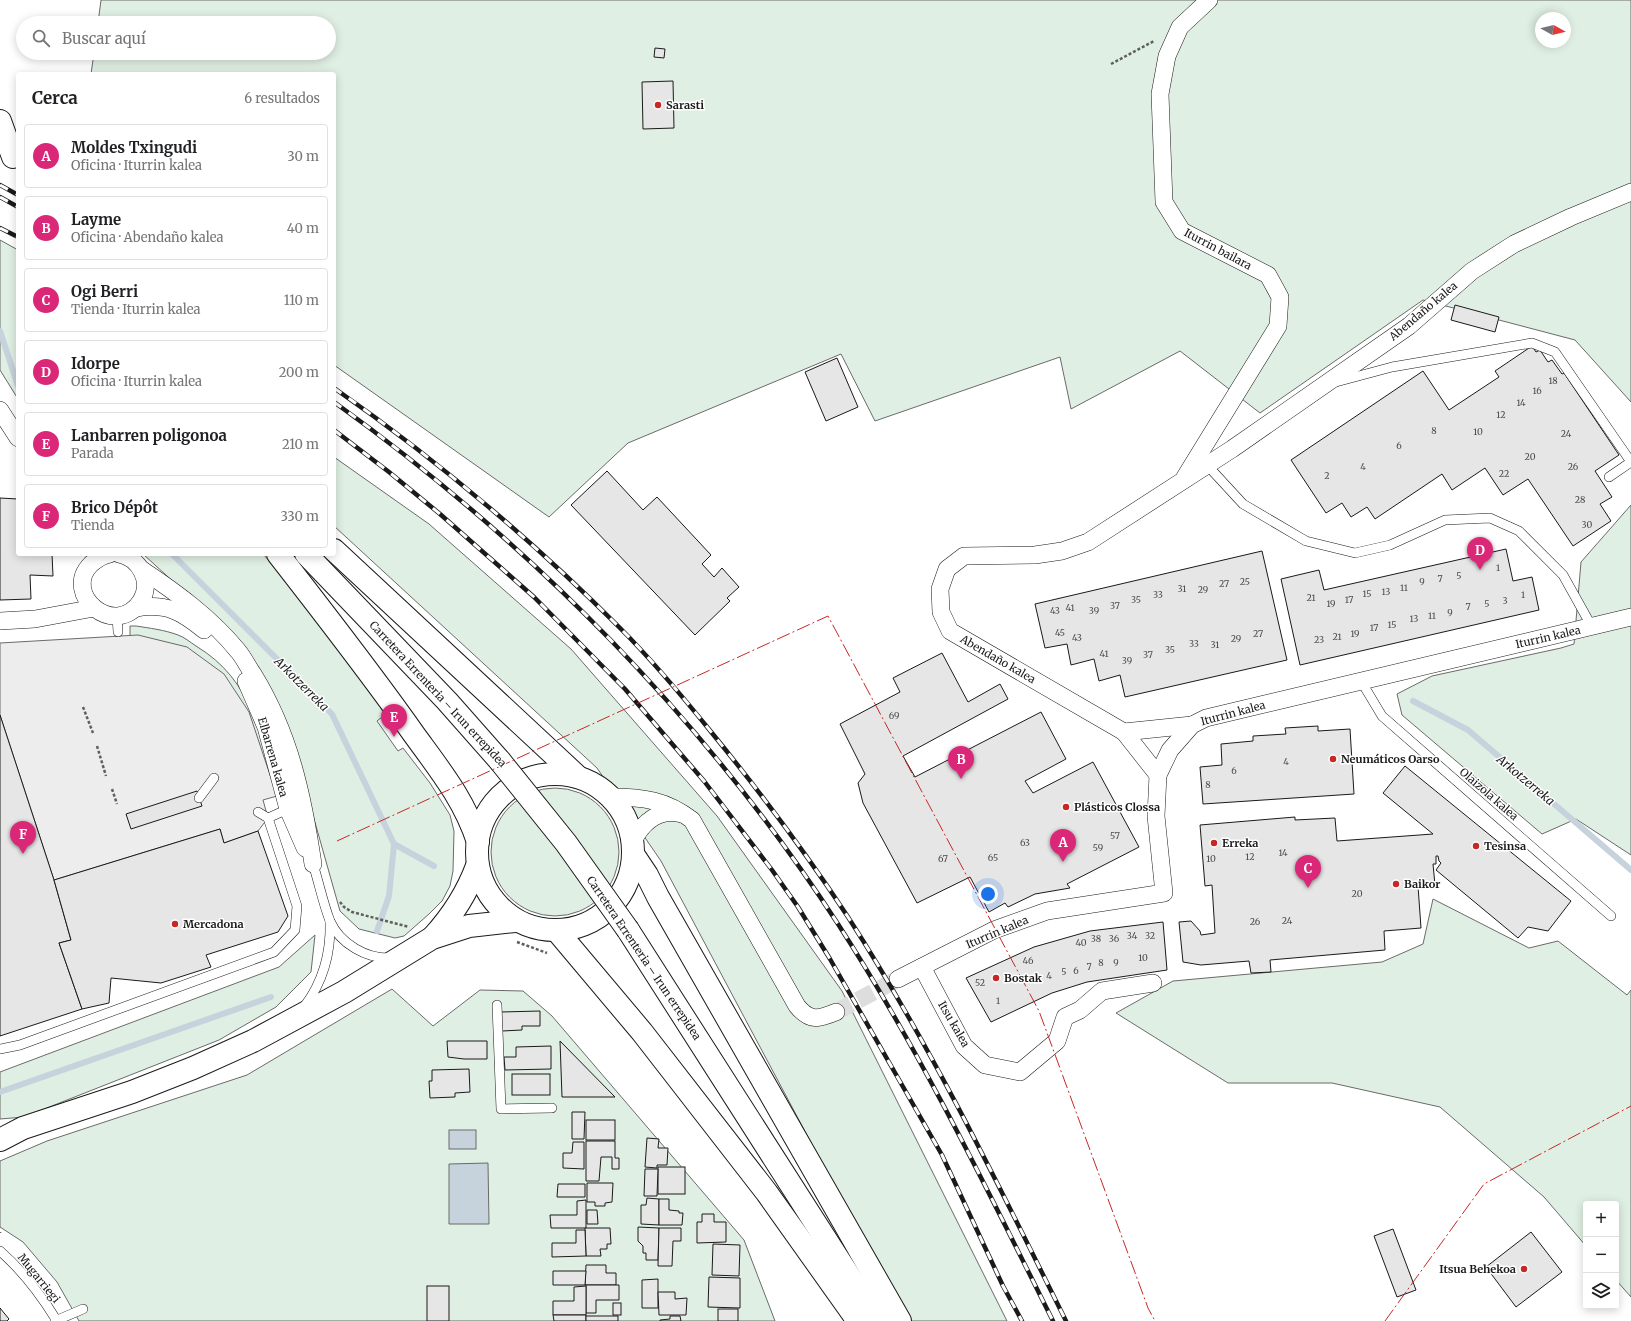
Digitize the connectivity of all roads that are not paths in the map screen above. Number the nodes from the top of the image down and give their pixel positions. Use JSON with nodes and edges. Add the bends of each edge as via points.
{"nodes":[{"id":1,"x":1209,"y":0,"type":"edge"},
{"id":2,"x":0,"y":121,"type":"edge"},
{"id":3,"x":13,"y":157,"type":"dead end"},
{"id":4,"x":1631,"y":192,"type":"edge"},
{"id":5,"x":1324,"y":386,"type":"junction"},
{"id":6,"x":0,"y":410,"type":"edge"},
{"id":7,"x":16,"y":435,"type":"edge"},
{"id":8,"x":1207,"y":465,"type":"junction"},
{"id":9,"x":1609,"y":477,"type":"dead end"},
{"id":10,"x":1182,"y":481,"type":"junction"},
{"id":11,"x":336,"y":552,"type":"edge"},
{"id":12,"x":101,"y":556,"type":"edge"},
{"id":13,"x":124,"y":556,"type":"edge"},
{"id":14,"x":280,"y":556,"type":"edge"},
{"id":15,"x":308,"y":556,"type":"edge"},
{"id":16,"x":141,"y":569,"type":"junction"},
{"id":17,"x":94,"y":608,"type":"junction"},
{"id":18,"x":136,"y":608,"type":"junction"},
{"id":19,"x":1631,"y":617,"type":"edge"},
{"id":20,"x":0,"y":621,"type":"edge"},
{"id":21,"x":1592,"y":627,"type":"junction"},
{"id":22,"x":1361,"y":681,"type":"junction"},
{"id":23,"x":1192,"y":725,"type":"junction"},
{"id":24,"x":1124,"y":732,"type":"junction"},
{"id":25,"x":283,"y":734,"type":"junction"},
{"id":26,"x":1158,"y":775,"type":"junction"},
{"id":27,"x":578,"y":777,"type":"junction"},
{"id":28,"x":214,"y":778,"type":"dead end"},
{"id":29,"x":611,"y":797,"type":"junction"},
{"id":30,"x":200,"y":798,"type":"dead end"},
{"id":31,"x":288,"y":809,"type":"junction"},
{"id":32,"x":258,"y":812,"type":"dead end"},
{"id":33,"x":684,"y":814,"type":"junction"},
{"id":34,"x":268,"y":818,"type":"junction"},
{"id":35,"x":478,"y":842,"type":"junction"},
{"id":36,"x":633,"y":847,"type":"junction"},
{"id":37,"x":313,"y":864,"type":"junction"},
{"id":38,"x":477,"y":866,"type":"junction"},
{"id":39,"x":1611,"y":916,"type":"dead end"},
{"id":40,"x":330,"y":921,"type":"junction"},
{"id":41,"x":424,"y":931,"type":"junction"},
{"id":42,"x":514,"y":931,"type":"junction"},
{"id":43,"x":557,"y":931,"type":"junction"},
{"id":44,"x":402,"y":957,"type":"junction"},
{"id":45,"x":922,"y":967,"type":"junction"},
{"id":46,"x":898,"y":979,"type":"tunnel mouth"},
{"id":47,"x":1153,"y":983,"type":"dead end"},
{"id":48,"x":497,"y":1005,"type":"dead end"},
{"id":49,"x":836,"y":1012,"type":"tunnel mouth"},
{"id":50,"x":290,"y":1022,"type":"junction"},
{"id":51,"x":0,"y":1049,"type":"edge"},
{"id":52,"x":552,"y":1108,"type":"dead end"},
{"id":53,"x":23,"y":1128,"type":"junction"},
{"id":54,"x":0,"y":1130,"type":"edge"},
{"id":55,"x":0,"y":1140,"type":"edge"},
{"id":56,"x":0,"y":1251,"type":"edge"},
{"id":57,"x":83,"y":1309,"type":"dead end"},
{"id":58,"x":854,"y":1317,"type":"edge"},
{"id":59,"x":56,"y":1321,"type":"edge"},
{"id":60,"x":878,"y":1321,"type":"edge"},
{"id":61,"x":900,"y":1321,"type":"edge"}],
"edges":[{"from":1,"to":10,"type":"street","name":"Iturrin bailara","via":[[1180,27],[1167,56],[1160,94],[1164,202],[1182,231],[1268,275],[1280,297],[1278,326]]},
{"from":2,"to":3,"type":"main road"},
{"from":4,"to":5,"type":"street","name":"Abendaño kalea","via":[[1514,244],[1472,271],[1409,326]]},
{"from":5,"to":8,"type":"street","name":"Abendaño kalea"},
{"from":5,"to":9,"type":"lane","via":[[1392,367],[1532,343],[1555,352],[1631,462]]},
{"from":6,"to":7,"type":"street"},
{"from":8,"to":10,"type":"street","name":"Abendaño kalea"},
{"from":8,"to":21,"type":"lane","via":[[1243,504],[1306,541],[1355,553],[1390,545],[1445,520],[1490,518],[1519,531],[1563,575]]},
{"from":10,"to":24,"type":"street","name":"Abendaño kalea","via":[[1088,542],[1035,555],[964,556],[947,569],[940,589],[941,612],[950,631]]},
{"from":11,"to":27,"type":"main road"},
{"from":12,"to":17,"type":"street","name":"Elbarrena kalea","via":[[89,566],[84,576],[85,596]]},
{"from":13,"to":16,"type":"street","name":"Elbarrena kalea","via":[[135,561]]},
{"from":14,"to":35,"type":"main road","via":[[379,684],[460,798]]},
{"from":15,"to":60,"type":"main road","name":"Carretera Errenteria – Irun errepidea","bridge":true,"via":[[448,701],[566,843],[628,930]]},
{"from":16,"to":18,"type":"street","via":[[145,589]]},
{"from":16,"to":25,"type":"street","name":"Elbarrena kalea","via":[[202,614],[239,652],[268,698]]},
{"from":17,"to":18,"type":"street","name":"Elbarrena kalea","via":[[118,624],[127,613]]},
{"from":17,"to":20,"type":"street","via":[[35,619]]},
{"from":18,"to":31,"type":"street","name":"Elbarrena kalea","via":[[163,607],[181,613],[207,632],[236,666],[248,684],[266,727]]},
{"from":19,"to":21,"type":"street","name":"Iturrin kalea"},
{"from":21,"to":22,"type":"street","name":"Iturrin kalea"},
{"from":22,"to":23,"type":"street","name":"Iturrin kalea","via":[[1206,718]]},
{"from":22,"to":39,"type":"lane","name":"Olaizola kalea","via":[[1382,716]]},
{"from":23,"to":24,"type":"street"},
{"from":23,"to":26,"type":"street","name":"Iturrin kalea","via":[[1170,750]]},
{"from":24,"to":26,"type":"street"},
{"from":25,"to":31,"type":"street","name":"Elbarrena kalea"},
{"from":25,"to":37,"type":"street","name":"Elbarrena kalea","via":[[295,772]]},
{"from":26,"to":45,"type":"street","name":"Iturrin kalea","via":[[1156,816],[1164,893],[1047,911],[994,930]]},
{"from":27,"to":29,"type":"main road","via":[[596,785]]},
{"from":27,"to":35,"type":"main road","via":[[557,774],[522,780],[499,797],[490,808],[483,820]]},
{"from":28,"to":30,"type":"lane"},
{"from":29,"to":33,"type":"street","via":[[657,801]]},
{"from":29,"to":36,"type":"main road","via":[[628,825]]},
{"from":31,"to":34,"type":"lane"},
{"from":31,"to":37,"type":"street","name":"Elbarrena kalea"},
{"from":32,"to":34,"type":"lane"},
{"from":33,"to":36,"type":"street","via":[[668,812],[653,817],[645,823]]},
{"from":33,"to":49,"type":"street","via":[[692,820],[797,1006],[810,1017],[820,1018]]},
{"from":34,"to":51,"type":"lane","via":[[297,906],[295,930],[274,952],[20,1045]]},
{"from":35,"to":38,"type":"main road"},
{"from":36,"to":43,"type":"main road","via":[[629,877],[612,906],[594,921],[583,926]]},
{"from":36,"to":61,"type":"main road","via":[[662,904]]},
{"from":37,"to":40,"type":"lane","name":"Elbarrena kalea"},
{"from":38,"to":41,"type":"main road","via":[[457,908]]},
{"from":38,"to":42,"type":"main road","via":[[490,897]]},
{"from":40,"to":44,"type":"lane","name":"Elbarrena kalea","via":[[344,939],[362,952],[389,958]]},
{"from":40,"to":50,"type":"lane","name":"Elbarrena kalea","via":[[331,940],[322,976],[309,1000]]},
{"from":41,"to":42,"type":"main road","via":[[469,926]]},
{"from":41,"to":44,"type":"main road"},
{"from":42,"to":43,"type":"main road"},
{"from":43,"to":58,"type":"main road","via":[[642,1032],[767,1194]]},
{"from":44,"to":50,"type":"main road"},
{"from":45,"to":46,"type":"street","name":"Iturrin kalea"},
{"from":45,"to":47,"type":"street","name":"Itsu kalea","via":[[964,1046],[985,1065],[1020,1072],[1057,1040],[1066,1017],[1080,1010],[1102,991]]},
{"from":48,"to":52,"type":"lane","via":[[501,1109]]},
{"from":50,"to":53,"type":"main road","via":[[193,1068],[132,1092]]},
{"from":53,"to":54,"type":"main road"},
{"from":53,"to":55,"type":"main road"},
{"from":56,"to":59,"type":"lane","name":"Mugarriegi","via":[[39,1292]]},
{"from":57,"to":59,"type":"lane"}]}
